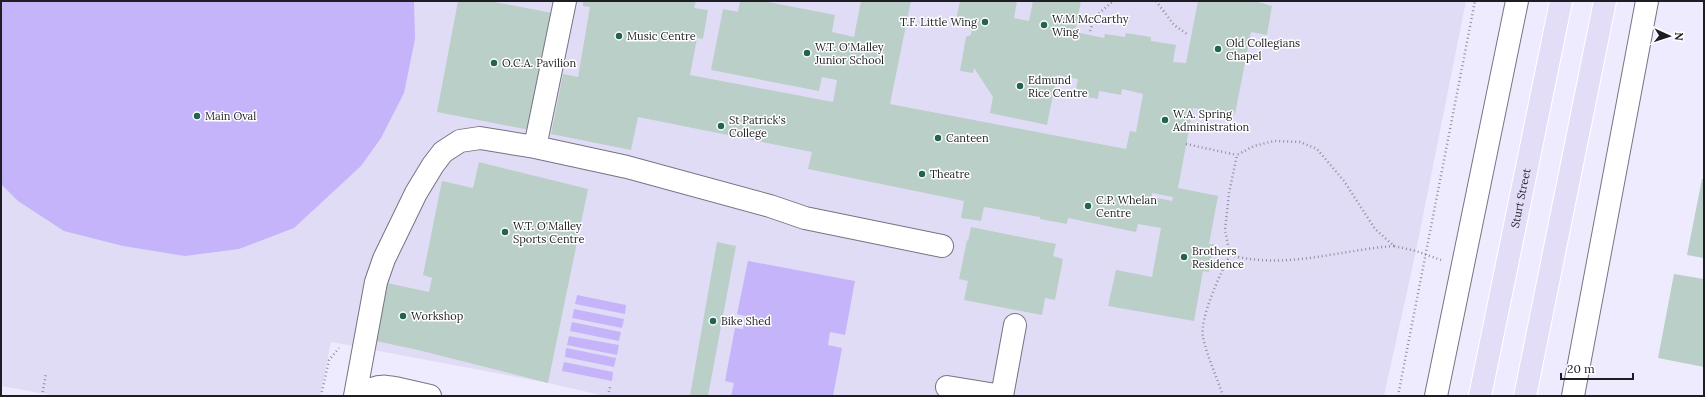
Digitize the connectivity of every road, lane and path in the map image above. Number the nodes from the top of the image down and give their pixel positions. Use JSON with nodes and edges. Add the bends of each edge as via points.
{"nodes":[{"id":1,"x":565,"y":1,"type":"edge"},
{"id":2,"x":1113,"y":1,"type":"edge"},
{"id":3,"x":1156,"y":1,"type":"edge"},
{"id":4,"x":1475,"y":1,"type":"edge"},
{"id":5,"x":1517,"y":1,"type":"edge"},
{"id":6,"x":1561,"y":1,"type":"edge"},
{"id":7,"x":1605,"y":1,"type":"edge"},
{"id":8,"x":1648,"y":1,"type":"edge"},
{"id":9,"x":1090,"y":31,"type":"dead end"},
{"id":10,"x":1187,"y":34,"type":"dead end"},
{"id":11,"x":1186,"y":144,"type":"dead end"},
{"id":12,"x":535,"y":147,"type":"junction"},
{"id":13,"x":1237,"y":155,"type":"junction"},
{"id":14,"x":942,"y":246,"type":"dead end"},
{"id":15,"x":1394,"y":246,"type":"junction"},
{"id":16,"x":1425,"y":254,"type":"junction"},
{"id":17,"x":1230,"y":255,"type":"junction"},
{"id":18,"x":1462,"y":267,"type":"junction"},
{"id":19,"x":1015,"y":325,"type":"dead end"},
{"id":20,"x":339,"y":348,"type":"dead end"},
{"id":21,"x":363,"y":349,"type":"junction"},
{"id":22,"x":46,"y":373,"type":"dead end"},
{"id":23,"x":610,"y":387,"type":"dead end"},
{"id":24,"x":947,"y":387,"type":"dead end"},
{"id":25,"x":397,"y":390,"type":"edge"},
{"id":26,"x":42,"y":396,"type":"edge"},
{"id":27,"x":322,"y":396,"type":"edge"},
{"id":28,"x":355,"y":396,"type":"edge"},
{"id":29,"x":362,"y":396,"type":"edge"},
{"id":30,"x":430,"y":396,"type":"edge"},
{"id":31,"x":608,"y":396,"type":"edge"},
{"id":32,"x":1002,"y":396,"type":"edge"},
{"id":33,"x":1223,"y":396,"type":"edge"},
{"id":34,"x":1398,"y":396,"type":"edge"},
{"id":35,"x":1436,"y":396,"type":"edge"},
{"id":36,"x":1480,"y":396,"type":"edge"},
{"id":37,"x":1525,"y":396,"type":"edge"},
{"id":38,"x":1573,"y":396,"type":"edge"}],
"edges":[{"from":1,"to":12,"type":"street"},
{"from":2,"to":9,"type":"path","via":[[1095,17]]},
{"from":3,"to":10,"type":"path","via":[[1174,25]]},
{"from":4,"to":16,"type":"path"},
{"from":5,"to":18,"type":"street"},
{"from":6,"to":36,"type":"main road","name":"Sturt Street"},
{"from":7,"to":37,"type":"main road"},
{"from":8,"to":38,"type":"street"},
{"from":11,"to":13,"type":"path"},
{"from":12,"to":14,"type":"street","via":[[627,167],[805,218]]},
{"from":12,"to":21,"type":"street","via":[[474,138],[449,146],[437,158],[416,193],[379,272]]},
{"from":13,"to":15,"type":"path","via":[[1254,146],[1274,141],[1300,142],[1317,149],[1344,181],[1376,229]]},
{"from":13,"to":17,"type":"path","via":[[1225,230]]},
{"from":15,"to":16,"type":"path"},
{"from":15,"to":17,"type":"path","via":[[1280,261],[1249,261]]},
{"from":16,"to":18,"type":"path"},
{"from":16,"to":34,"type":"path"},
{"from":17,"to":33,"type":"path","via":[[1220,272],[1211,297],[1203,336]]},
{"from":18,"to":35,"type":"street"},
{"from":19,"to":32,"type":"street"},
{"from":20,"to":27,"type":"path","via":[[329,360]]},
{"from":21,"to":25,"type":"street","via":[[362,356],[366,368],[377,379]]},
{"from":21,"to":28,"type":"street"},
{"from":22,"to":26,"type":"path"},
{"from":23,"to":31,"type":"path"},
{"from":24,"to":32,"type":"street"},
{"from":25,"to":29,"type":"street","via":[[376,388]]},
{"from":25,"to":30,"type":"street"}]}
